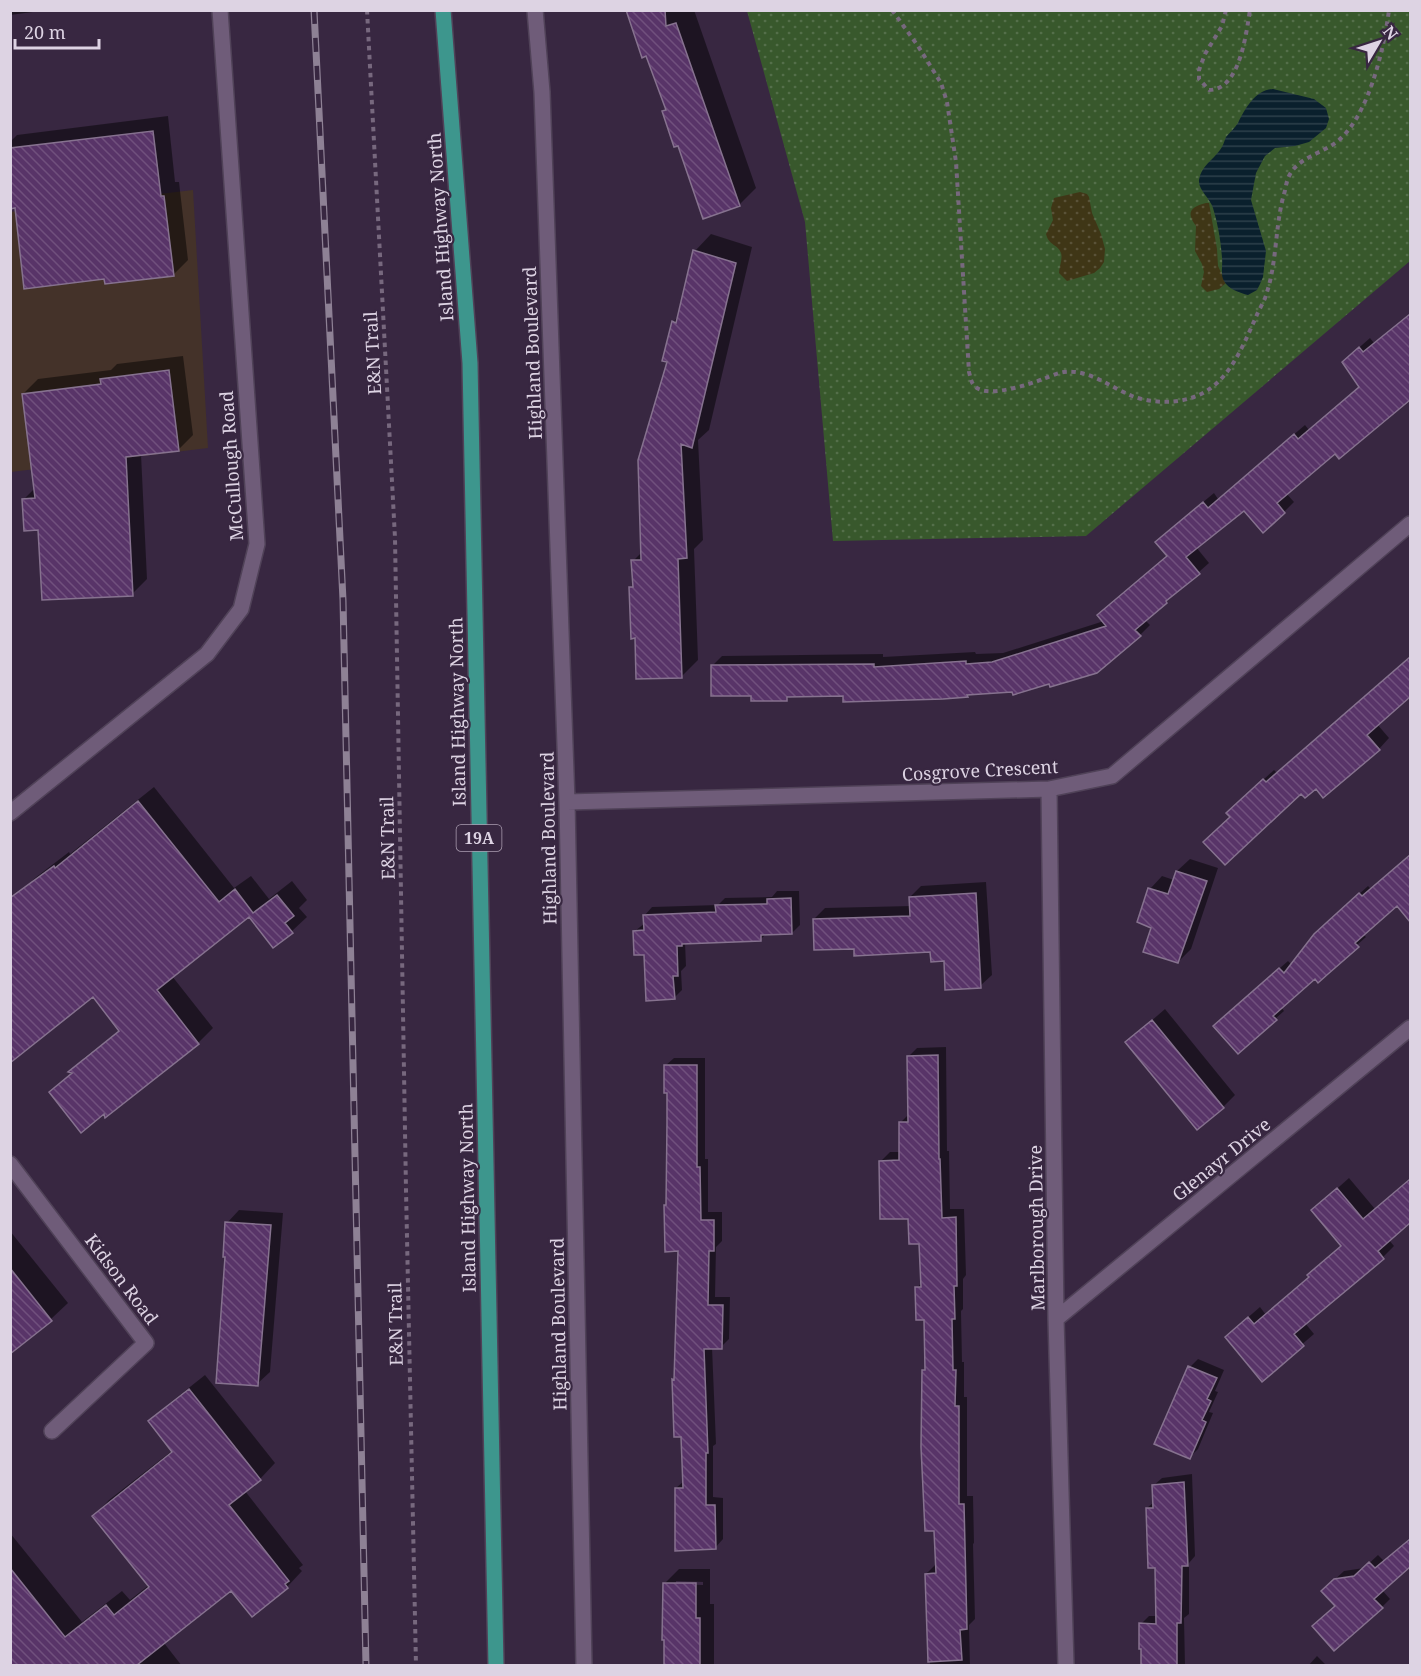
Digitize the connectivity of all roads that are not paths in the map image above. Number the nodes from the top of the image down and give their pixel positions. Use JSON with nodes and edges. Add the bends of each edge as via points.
{"nodes":[{"id":1,"x":220,"y":10,"type":"edge"},
{"id":2,"x":443,"y":10,"type":"edge"},
{"id":3,"x":535,"y":10,"type":"edge"},
{"id":4,"x":1410,"y":524,"type":"edge"},
{"id":5,"x":1049,"y":789,"type":"junction"},
{"id":6,"x":567,"y":802,"type":"junction"},
{"id":7,"x":10,"y":813,"type":"edge"},
{"id":8,"x":1410,"y":1028,"type":"edge"},
{"id":9,"x":10,"y":1164,"type":"edge"},
{"id":10,"x":1056,"y":1319,"type":"junction"},
{"id":11,"x":52,"y":1431,"type":"dead end"},
{"id":12,"x":496,"y":1665,"type":"edge"},
{"id":13,"x":584,"y":1665,"type":"edge"},
{"id":14,"x":1066,"y":1665,"type":"edge"}],
"edges":[{"from":1,"to":7,"type":"street","name":"McCullough Road","via":[[257,544],[241,609],[207,654]]},
{"from":2,"to":12,"type":"main road","name":"Island Highway North","number":"19A","via":[[470,363]]},
{"from":3,"to":6,"type":"street","name":"Highland Boulevard","via":[[543,92]]},
{"from":4,"to":5,"type":"street","name":"Cosgrove Crescent","via":[[1112,776]]},
{"from":5,"to":6,"type":"street","name":"Cosgrove Crescent"},
{"from":5,"to":10,"type":"street","name":"Marlborough Drive"},
{"from":6,"to":13,"type":"street","name":"Highland Boulevard"},
{"from":8,"to":10,"type":"street","name":"Glenayr Drive"},
{"from":9,"to":11,"type":"street","name":"Kidson Road","via":[[146,1343]]},
{"from":10,"to":14,"type":"street","name":"Marlborough Drive"}]}
